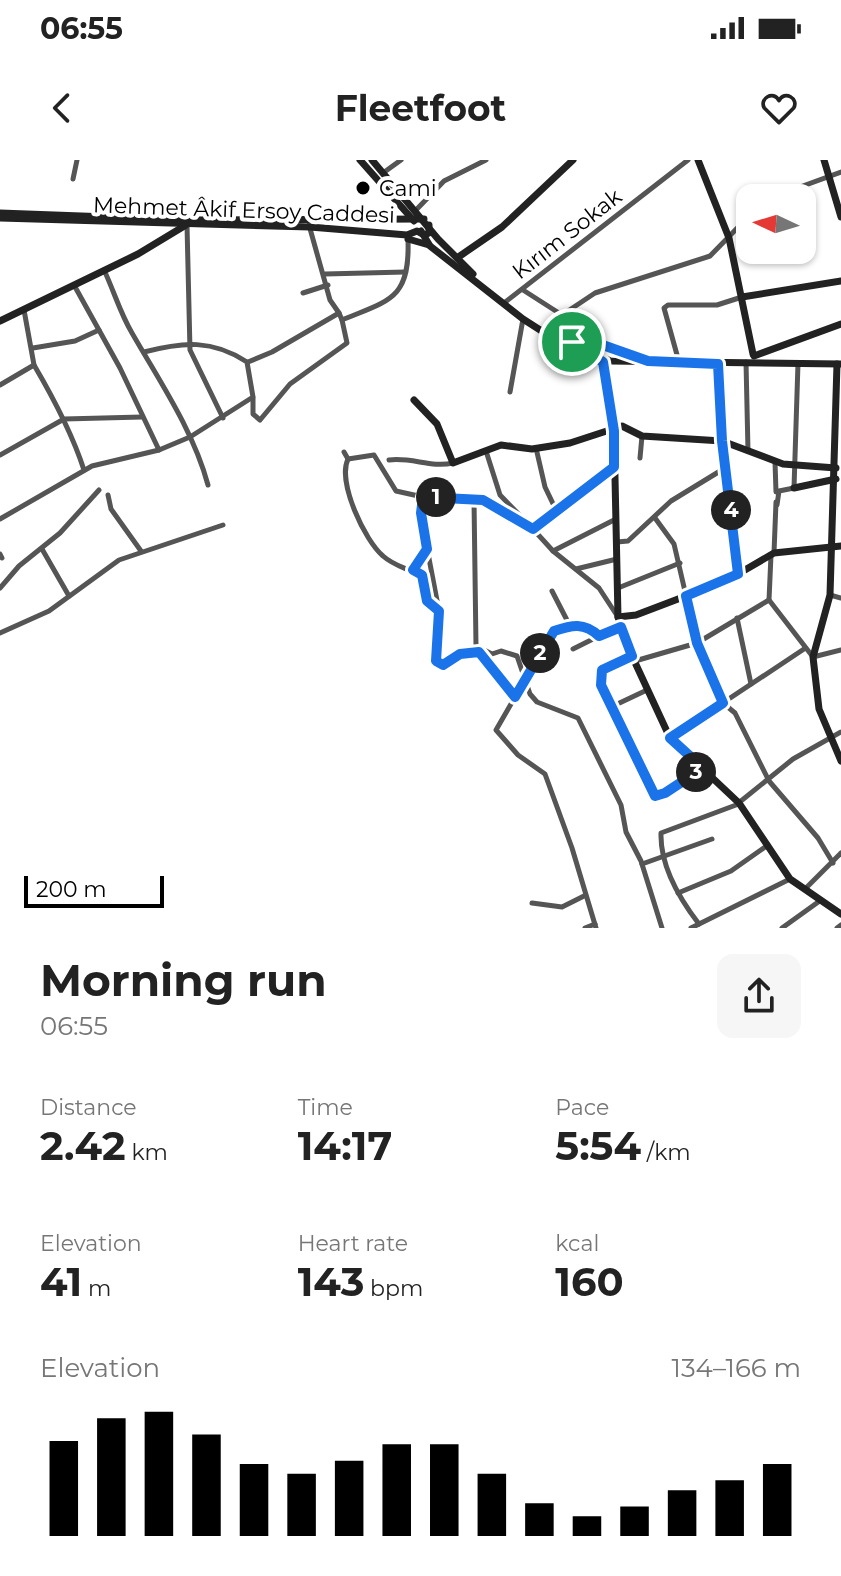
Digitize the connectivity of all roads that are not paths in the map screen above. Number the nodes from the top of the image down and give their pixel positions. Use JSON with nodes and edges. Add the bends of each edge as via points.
{"nodes":[{"id":1,"x":77,"y":160,"type":"edge"},
{"id":2,"x":360,"y":160,"type":"edge"},
{"id":3,"x":372,"y":160,"type":"edge"},
{"id":4,"x":401,"y":160,"type":"edge"},
{"id":5,"x":486,"y":160,"type":"edge"},
{"id":6,"x":573,"y":160,"type":"edge"},
{"id":7,"x":688,"y":160,"type":"edge"},
{"id":8,"x":698,"y":160,"type":"edge"},
{"id":9,"x":824,"y":160,"type":"edge"},
{"id":10,"x":841,"y":172,"type":"edge"},
{"id":11,"x":383,"y":173,"type":"junction"},
{"id":12,"x":827,"y":174,"type":"junction"},
{"id":13,"x":73,"y":179,"type":"dead end"},
{"id":14,"x":803,"y":184,"type":"edge"},
{"id":15,"x":416,"y":210,"type":"junction"},
{"id":16,"x":0,"y":215,"type":"edge"},
{"id":17,"x":841,"y":217,"type":"edge"},
{"id":18,"x":415,"y":221,"type":"junction"},
{"id":19,"x":426,"y":222,"type":"junction"},
{"id":20,"x":308,"y":223,"type":"junction"},
{"id":21,"x":187,"y":225,"type":"junction"},
{"id":22,"x":736,"y":230,"type":"edge"},
{"id":23,"x":424,"y":235,"type":"junction"},
{"id":24,"x":408,"y":237,"type":"junction"},
{"id":25,"x":729,"y":238,"type":"junction"},
{"id":26,"x":430,"y":246,"type":"junction"},
{"id":27,"x":457,"y":258,"type":"junction"},
{"id":28,"x":104,"y":270,"type":"junction"},
{"id":29,"x":405,"y":272,"type":"junction"},
{"id":30,"x":325,"y":274,"type":"junction"},
{"id":31,"x":841,"y":281,"type":"edge"},
{"id":32,"x":74,"y":284,"type":"junction"},
{"id":33,"x":328,"y":285,"type":"junction"},
{"id":34,"x":523,"y":290,"type":"junction"},
{"id":35,"x":303,"y":293,"type":"dead end"},
{"id":36,"x":742,"y":297,"type":"junction"},
{"id":37,"x":501,"y":300,"type":"junction"},
{"id":38,"x":24,"y":310,"type":"junction"},
{"id":39,"x":339,"y":313,"type":"junction"},
{"id":40,"x":523,"y":319,"type":"junction"},
{"id":41,"x":342,"y":320,"type":"junction"},
{"id":42,"x":0,"y":321,"type":"edge"},
{"id":43,"x":841,"y":324,"type":"edge"},
{"id":44,"x":99,"y":330,"type":"junction"},
{"id":45,"x":191,"y":342,"type":"junction"},
{"id":46,"x":572,"y":342,"type":"junction"},
{"id":47,"x":604,"y":345,"type":"junction"},
{"id":48,"x":33,"y":348,"type":"junction"},
{"id":49,"x":144,"y":352,"type":"junction"},
{"id":50,"x":602,"y":359,"type":"junction"},
{"id":51,"x":751,"y":360,"type":"junction"},
{"id":52,"x":648,"y":361,"type":"junction"},
{"id":53,"x":247,"y":362,"type":"junction"},
{"id":54,"x":679,"y":363,"type":"junction"},
{"id":55,"x":798,"y":363,"type":"junction"},
{"id":56,"x":718,"y":364,"type":"junction"},
{"id":57,"x":839,"y":364,"type":"edge"},
{"id":58,"x":34,"y":365,"type":"junction"},
{"id":59,"x":0,"y":385,"type":"edge"},
{"id":60,"x":510,"y":392,"type":"dead end"},
{"id":61,"x":253,"y":397,"type":"junction"},
{"id":62,"x":414,"y":400,"type":"dead end"},
{"id":63,"x":838,"y":412,"type":"edge"},
{"id":64,"x":142,"y":417,"type":"junction"},
{"id":65,"x":223,"y":418,"type":"junction"},
{"id":66,"x":63,"y":420,"type":"junction"},
{"id":67,"x":614,"y":431,"type":"junction"},
{"id":68,"x":642,"y":436,"type":"junction"},
{"id":69,"x":190,"y":437,"type":"junction"},
{"id":70,"x":722,"y":441,"type":"junction"},
{"id":71,"x":536,"y":448,"type":"junction"},
{"id":72,"x":159,"y":450,"type":"junction"},
{"id":73,"x":486,"y":451,"type":"junction"},
{"id":74,"x":344,"y":452,"type":"dead end"},
{"id":75,"x":748,"y":452,"type":"junction"},
{"id":76,"x":0,"y":455,"type":"edge"},
{"id":77,"x":640,"y":458,"type":"dead end"},
{"id":78,"x":348,"y":459,"type":"junction"},
{"id":79,"x":389,"y":460,"type":"dead end"},
{"id":80,"x":775,"y":462,"type":"junction"},
{"id":81,"x":453,"y":463,"type":"junction"},
{"id":82,"x":795,"y":464,"type":"junction"},
{"id":83,"x":614,"y":467,"type":"junction"},
{"id":84,"x":725,"y":468,"type":"junction"},
{"id":85,"x":839,"y":468,"type":"edge"},
{"id":86,"x":84,"y":470,"type":"junction"},
{"id":87,"x":836,"y":479,"type":"junction"},
{"id":88,"x":208,"y":485,"type":"dead end"},
{"id":89,"x":794,"y":488,"type":"junction"},
{"id":90,"x":99,"y":490,"type":"dead end"},
{"id":91,"x":108,"y":495,"type":"dead end"},
{"id":92,"x":423,"y":497,"type":"junction"},
{"id":93,"x":474,"y":500,"type":"junction"},
{"id":94,"x":777,"y":505,"type":"junction"},
{"id":95,"x":557,"y":512,"type":"junction"},
{"id":96,"x":655,"y":518,"type":"junction"},
{"id":97,"x":837,"y":518,"type":"edge"},
{"id":98,"x":0,"y":519,"type":"edge"},
{"id":99,"x":614,"y":520,"type":"junction"},
{"id":100,"x":223,"y":525,"type":"dead end"},
{"id":101,"x":533,"y":529,"type":"junction"},
{"id":102,"x":617,"y":542,"type":"junction"},
{"id":103,"x":838,"y":546,"type":"edge"},
{"id":104,"x":42,"y":549,"type":"junction"},
{"id":105,"x":427,"y":549,"type":"junction"},
{"id":106,"x":141,"y":551,"type":"junction"},
{"id":107,"x":553,"y":551,"type":"junction"},
{"id":108,"x":773,"y":553,"type":"junction"},
{"id":109,"x":617,"y":559,"type":"junction"},
{"id":110,"x":680,"y":563,"type":"junction"},
{"id":111,"x":575,"y":569,"type":"junction"},
{"id":112,"x":413,"y":570,"type":"junction"},
{"id":113,"x":738,"y":574,"type":"junction"},
{"id":114,"x":422,"y":575,"type":"junction"},
{"id":115,"x":430,"y":576,"type":"junction"},
{"id":116,"x":0,"y":588,"type":"edge"},
{"id":117,"x":617,"y":588,"type":"junction"},
{"id":118,"x":552,"y":591,"type":"dead end"},
{"id":119,"x":830,"y":595,"type":"junction"},
{"id":120,"x":69,"y":596,"type":"junction"},
{"id":121,"x":686,"y":596,"type":"junction"},
{"id":122,"x":841,"y":598,"type":"edge"},
{"id":123,"x":769,"y":600,"type":"junction"},
{"id":124,"x":439,"y":611,"type":"junction"},
{"id":125,"x":618,"y":617,"type":"junction"},
{"id":126,"x":737,"y":618,"type":"junction"},
{"id":127,"x":570,"y":626,"type":"junction"},
{"id":128,"x":621,"y":627,"type":"junction"},
{"id":129,"x":0,"y":633,"type":"edge"},
{"id":130,"x":599,"y":636,"type":"junction"},
{"id":131,"x":697,"y":643,"type":"junction"},
{"id":132,"x":573,"y":649,"type":"dead end"},
{"id":133,"x":804,"y":649,"type":"junction"},
{"id":134,"x":841,"y":650,"type":"edge"},
{"id":135,"x":813,"y":657,"type":"junction"},
{"id":136,"x":633,"y":658,"type":"junction"},
{"id":137,"x":525,"y":679,"type":"junction"},
{"id":138,"x":751,"y":684,"type":"junction"},
{"id":139,"x":647,"y":690,"type":"junction"},
{"id":140,"x":515,"y":697,"type":"junction"},
{"id":141,"x":723,"y":703,"type":"junction"},
{"id":142,"x":611,"y":707,"type":"junction"},
{"id":143,"x":841,"y":732,"type":"edge"},
{"id":144,"x":670,"y":738,"type":"junction"},
{"id":145,"x":830,"y":738,"type":"junction"},
{"id":146,"x":838,"y":748,"type":"edge"},
{"id":147,"x":841,"y":761,"type":"edge"},
{"id":148,"x":703,"y":768,"type":"junction"},
{"id":149,"x":769,"y":781,"type":"junction"},
{"id":150,"x":739,"y":803,"type":"junction"},
{"id":151,"x":712,"y":839,"type":"dead end"},
{"id":152,"x":769,"y":845,"type":"junction"},
{"id":153,"x":841,"y":853,"type":"edge"},
{"id":154,"x":662,"y":857,"type":"junction"},
{"id":155,"x":833,"y":863,"type":"junction"},
{"id":156,"x":642,"y":864,"type":"junction"},
{"id":157,"x":790,"y":879,"type":"junction"},
{"id":158,"x":805,"y":889,"type":"junction"},
{"id":159,"x":678,"y":893,"type":"junction"},
{"id":160,"x":584,"y":896,"type":"junction"},
{"id":161,"x":821,"y":900,"type":"junction"},
{"id":162,"x":532,"y":903,"type":"dead end"},
{"id":163,"x":841,"y":903,"type":"edge"},
{"id":164,"x":832,"y":908,"type":"junction"},
{"id":165,"x":841,"y":914,"type":"edge"},
{"id":166,"x":699,"y":924,"type":"junction"},
{"id":167,"x":595,"y":926,"type":"edge"},
{"id":168,"x":585,"y":928,"type":"edge"},
{"id":169,"x":662,"y":928,"type":"edge"},
{"id":170,"x":691,"y":928,"type":"edge"},
{"id":171,"x":782,"y":928,"type":"edge"}],
"edges":[{"from":1,"to":13,"type":"street"},
{"from":2,"to":18,"type":"street"},
{"from":3,"to":11,"type":"street"},
{"from":4,"to":11,"type":"street"},
{"from":5,"to":15,"type":"street","via":[[444,181]]},
{"from":6,"to":27,"type":"street","via":[[502,227]]},
{"from":7,"to":34,"type":"street","name":"Kırım Sokak"},
{"from":8,"to":25,"type":"street"},
{"from":9,"to":12,"type":"street"},
{"from":10,"to":12,"type":"street"},
{"from":11,"to":15,"type":"street"},
{"from":12,"to":14,"type":"street"},
{"from":12,"to":17,"type":"street"},
{"from":15,"to":19,"type":"street"},
{"from":16,"to":20,"type":"street","name":"Mehmet Âkif Ersoy Caddesi"},
{"from":16,"to":21,"type":"street","name":"Mehmet Âkif Ersoy Caddesi"},
{"from":18,"to":19,"type":"street","name":"Mehmet Âkif Ersoy Caddesi"},
{"from":18,"to":20,"type":"street","name":"Mehmet Âkif Ersoy Caddesi"},
{"from":18,"to":23,"type":"street"},
{"from":19,"to":23,"type":"street","name":"Mehmet Âkif Ersoy Caddesi","via":[[429,233]]},
{"from":19,"to":27,"type":"street"},
{"from":20,"to":21,"type":"street","name":"Mehmet Âkif Ersoy Caddesi"},
{"from":20,"to":24,"type":"street","name":"Mehmet Âkif Ersoy Caddesi"},
{"from":20,"to":30,"type":"street"},
{"from":21,"to":28,"type":"street"},
{"from":21,"to":45,"type":"street"},
{"from":22,"to":25,"type":"street"},
{"from":23,"to":24,"type":"street","name":"Mehmet Âkif Ersoy Caddesi","via":[[417,231]]},
{"from":23,"to":26,"type":"street"},
{"from":24,"to":26,"type":"street"},
{"from":24,"to":29,"type":"street"},
{"from":25,"to":34,"type":"street","via":[[710,256],[595,293],[562,315]]},
{"from":25,"to":36,"type":"street"},
{"from":26,"to":37,"type":"street"},
{"from":27,"to":37,"type":"street"},
{"from":28,"to":32,"type":"street"},
{"from":28,"to":49,"type":"street"},
{"from":29,"to":30,"type":"street"},
{"from":29,"to":41,"type":"street","via":[[396,296]]},
{"from":30,"to":33,"type":"street"},
{"from":31,"to":36,"type":"street"},
{"from":32,"to":38,"type":"street"},
{"from":32,"to":44,"type":"street"},
{"from":33,"to":35,"type":"street"},
{"from":33,"to":39,"type":"street"},
{"from":34,"to":37,"type":"street","name":"Kırım Sokak"},
{"from":36,"to":51,"type":"street"},
{"from":36,"to":54,"type":"street","via":[[717,305],[664,308]]},
{"from":37,"to":40,"type":"street"},
{"from":38,"to":42,"type":"street"},
{"from":38,"to":48,"type":"street"},
{"from":39,"to":41,"type":"street"},
{"from":39,"to":53,"type":"street"},
{"from":40,"to":46,"type":"street","via":[[551,337]]},
{"from":40,"to":60,"type":"street"},
{"from":41,"to":61,"type":"street","via":[[347,343],[290,384],[260,420],[253,414]]},
{"from":43,"to":51,"type":"street"},
{"from":44,"to":48,"type":"street","via":[[75,341]]},
{"from":44,"to":64,"type":"street"},
{"from":45,"to":49,"type":"street"},
{"from":45,"to":53,"type":"street","via":[[218,347]]},
{"from":45,"to":65,"type":"street","via":[[193,358]]},
{"from":46,"to":47,"type":"street"},
{"from":46,"to":50,"type":"street"},
{"from":47,"to":50,"type":"street"},
{"from":47,"to":52,"type":"street"},
{"from":48,"to":58,"type":"street"},
{"from":49,"to":69,"type":"street"},
{"from":50,"to":52,"type":"street"},
{"from":50,"to":67,"type":"street"},
{"from":51,"to":55,"type":"street"},
{"from":51,"to":56,"type":"street"},
{"from":51,"to":75,"type":"street"},
{"from":52,"to":54,"type":"street"},
{"from":53,"to":61,"type":"street"},
{"from":54,"to":56,"type":"street"},
{"from":55,"to":57,"type":"street"},
{"from":55,"to":82,"type":"street"},
{"from":56,"to":70,"type":"street"},
{"from":57,"to":63,"type":"street"},
{"from":58,"to":59,"type":"street"},
{"from":58,"to":66,"type":"street"},
{"from":61,"to":65,"type":"street"},
{"from":62,"to":81,"type":"street","via":[[437,424]]},
{"from":63,"to":85,"type":"street"},
{"from":64,"to":66,"type":"street"},
{"from":64,"to":72,"type":"street"},
{"from":65,"to":69,"type":"street"},
{"from":66,"to":76,"type":"street"},
{"from":66,"to":86,"type":"street"},
{"from":67,"to":68,"type":"street","via":[[622,426]]},
{"from":67,"to":71,"type":"street"},
{"from":67,"to":83,"type":"street"},
{"from":68,"to":70,"type":"street"},
{"from":68,"to":77,"type":"street"},
{"from":69,"to":72,"type":"street"},
{"from":69,"to":88,"type":"street"},
{"from":70,"to":75,"type":"street"},
{"from":70,"to":84,"type":"street"},
{"from":71,"to":73,"type":"street","via":[[501,445]]},
{"from":71,"to":95,"type":"street"},
{"from":72,"to":86,"type":"street"},
{"from":73,"to":81,"type":"street"},
{"from":73,"to":101,"type":"street","via":[[500,495]]},
{"from":74,"to":78,"type":"street"},
{"from":75,"to":80,"type":"street"},
{"from":78,"to":92,"type":"street","via":[[374,455],[396,491]]},
{"from":78,"to":112,"type":"street","via":[[347,492],[372,542],[386,559]]},
{"from":79,"to":81,"type":"street"},
{"from":80,"to":82,"type":"street"},
{"from":80,"to":94,"type":"street"},
{"from":82,"to":85,"type":"street"},
{"from":82,"to":89,"type":"street"},
{"from":83,"to":95,"type":"street"},
{"from":83,"to":99,"type":"street"},
{"from":84,"to":96,"type":"street","via":[[671,501]]},
{"from":84,"to":113,"type":"street"},
{"from":85,"to":87,"type":"street"},
{"from":86,"to":98,"type":"street"},
{"from":87,"to":89,"type":"street"},
{"from":87,"to":97,"type":"street"},
{"from":89,"to":94,"type":"street","via":[[779,491]]},
{"from":90,"to":104,"type":"street"},
{"from":91,"to":106,"type":"street","via":[[111,509]]},
{"from":92,"to":93,"type":"street"},
{"from":92,"to":105,"type":"street"},
{"from":93,"to":101,"type":"street","via":[[497,505]]},
{"from":93,"to":137,"type":"street","via":[[476,646],[517,656]]},
{"from":94,"to":108,"type":"street"},
{"from":95,"to":101,"type":"street"},
{"from":96,"to":102,"type":"street","via":[[628,541]]},
{"from":96,"to":110,"type":"street"},
{"from":97,"to":103,"type":"street"},
{"from":99,"to":102,"type":"street"},
{"from":99,"to":107,"type":"street"},
{"from":100,"to":106,"type":"street"},
{"from":101,"to":107,"type":"street"},
{"from":102,"to":109,"type":"street"},
{"from":103,"to":108,"type":"street"},
{"from":103,"to":119,"type":"street"},
{"from":104,"to":116,"type":"street"},
{"from":104,"to":120,"type":"street"},
{"from":105,"to":112,"type":"street"},
{"from":105,"to":115,"type":"street"},
{"from":106,"to":120,"type":"street","via":[[119,560]]},
{"from":107,"to":111,"type":"street"},
{"from":108,"to":113,"type":"street"},
{"from":108,"to":123,"type":"street"},
{"from":109,"to":111,"type":"street"},
{"from":109,"to":117,"type":"street"},
{"from":110,"to":117,"type":"street"},
{"from":110,"to":121,"type":"street"},
{"from":111,"to":125,"type":"street","via":[[599,588]]},
{"from":112,"to":114,"type":"street"},
{"from":113,"to":121,"type":"street"},
{"from":114,"to":115,"type":"street"},
{"from":114,"to":124,"type":"street","via":[[427,601]]},
{"from":115,"to":124,"type":"street"},
{"from":117,"to":125,"type":"street"},
{"from":118,"to":127,"type":"street"},
{"from":119,"to":122,"type":"street"},
{"from":119,"to":135,"type":"street"},
{"from":120,"to":129,"type":"street"},
{"from":121,"to":125,"type":"street"},
{"from":121,"to":131,"type":"street"},
{"from":123,"to":126,"type":"street"},
{"from":123,"to":133,"type":"street"},
{"from":124,"to":140,"type":"street","via":[[436,661],[443,665],[460,654],[479,652]]},
{"from":125,"to":128,"type":"street"},
{"from":126,"to":131,"type":"street"},
{"from":126,"to":138,"type":"street"},
{"from":127,"to":130,"type":"street","via":[[586,626]]},
{"from":127,"to":137,"type":"street","via":[[554,631]]},
{"from":128,"to":130,"type":"street"},
{"from":128,"to":136,"type":"street"},
{"from":130,"to":132,"type":"street"},
{"from":131,"to":136,"type":"street"},
{"from":131,"to":141,"type":"street"},
{"from":133,"to":135,"type":"street"},
{"from":133,"to":138,"type":"street"},
{"from":134,"to":135,"type":"street"},
{"from":135,"to":145,"type":"street","via":[[819,709]]},
{"from":136,"to":139,"type":"street"},
{"from":136,"to":142,"type":"street","via":[[602,670],[601,685]]},
{"from":137,"to":140,"type":"street"},
{"from":137,"to":156,"type":"street","via":[[537,702],[578,718],[621,805],[629,842]]},
{"from":138,"to":141,"type":"street"},
{"from":139,"to":142,"type":"street"},
{"from":139,"to":144,"type":"street"},
{"from":140,"to":160,"type":"street","via":[[496,730],[545,774]]},
{"from":141,"to":144,"type":"street"},
{"from":141,"to":149,"type":"street","via":[[735,713]]},
{"from":142,"to":148,"type":"street","via":[[655,796]]},
{"from":143,"to":145,"type":"street"},
{"from":144,"to":148,"type":"street"},
{"from":145,"to":146,"type":"street"},
{"from":145,"to":149,"type":"street","via":[[793,759]]},
{"from":146,"to":147,"type":"street"},
{"from":148,"to":150,"type":"street"},
{"from":149,"to":150,"type":"street"},
{"from":149,"to":155,"type":"street"},
{"from":150,"to":152,"type":"street"},
{"from":150,"to":154,"type":"street","via":[[661,833]]},
{"from":151,"to":154,"type":"street"},
{"from":152,"to":157,"type":"street"},
{"from":152,"to":159,"type":"street","via":[[731,871]]},
{"from":153,"to":155,"type":"street"},
{"from":154,"to":156,"type":"street"},
{"from":154,"to":159,"type":"street"},
{"from":155,"to":158,"type":"street"},
{"from":156,"to":169,"type":"street"},
{"from":157,"to":158,"type":"street"},
{"from":157,"to":166,"type":"street"},
{"from":158,"to":161,"type":"street"},
{"from":159,"to":166,"type":"street"},
{"from":160,"to":162,"type":"street","via":[[562,907]]},
{"from":160,"to":167,"type":"street"},
{"from":161,"to":164,"type":"street"},
{"from":161,"to":171,"type":"street"},
{"from":163,"to":164,"type":"street"},
{"from":164,"to":165,"type":"street"},
{"from":166,"to":170,"type":"street"},
{"from":167,"to":168,"type":"street"}]}
